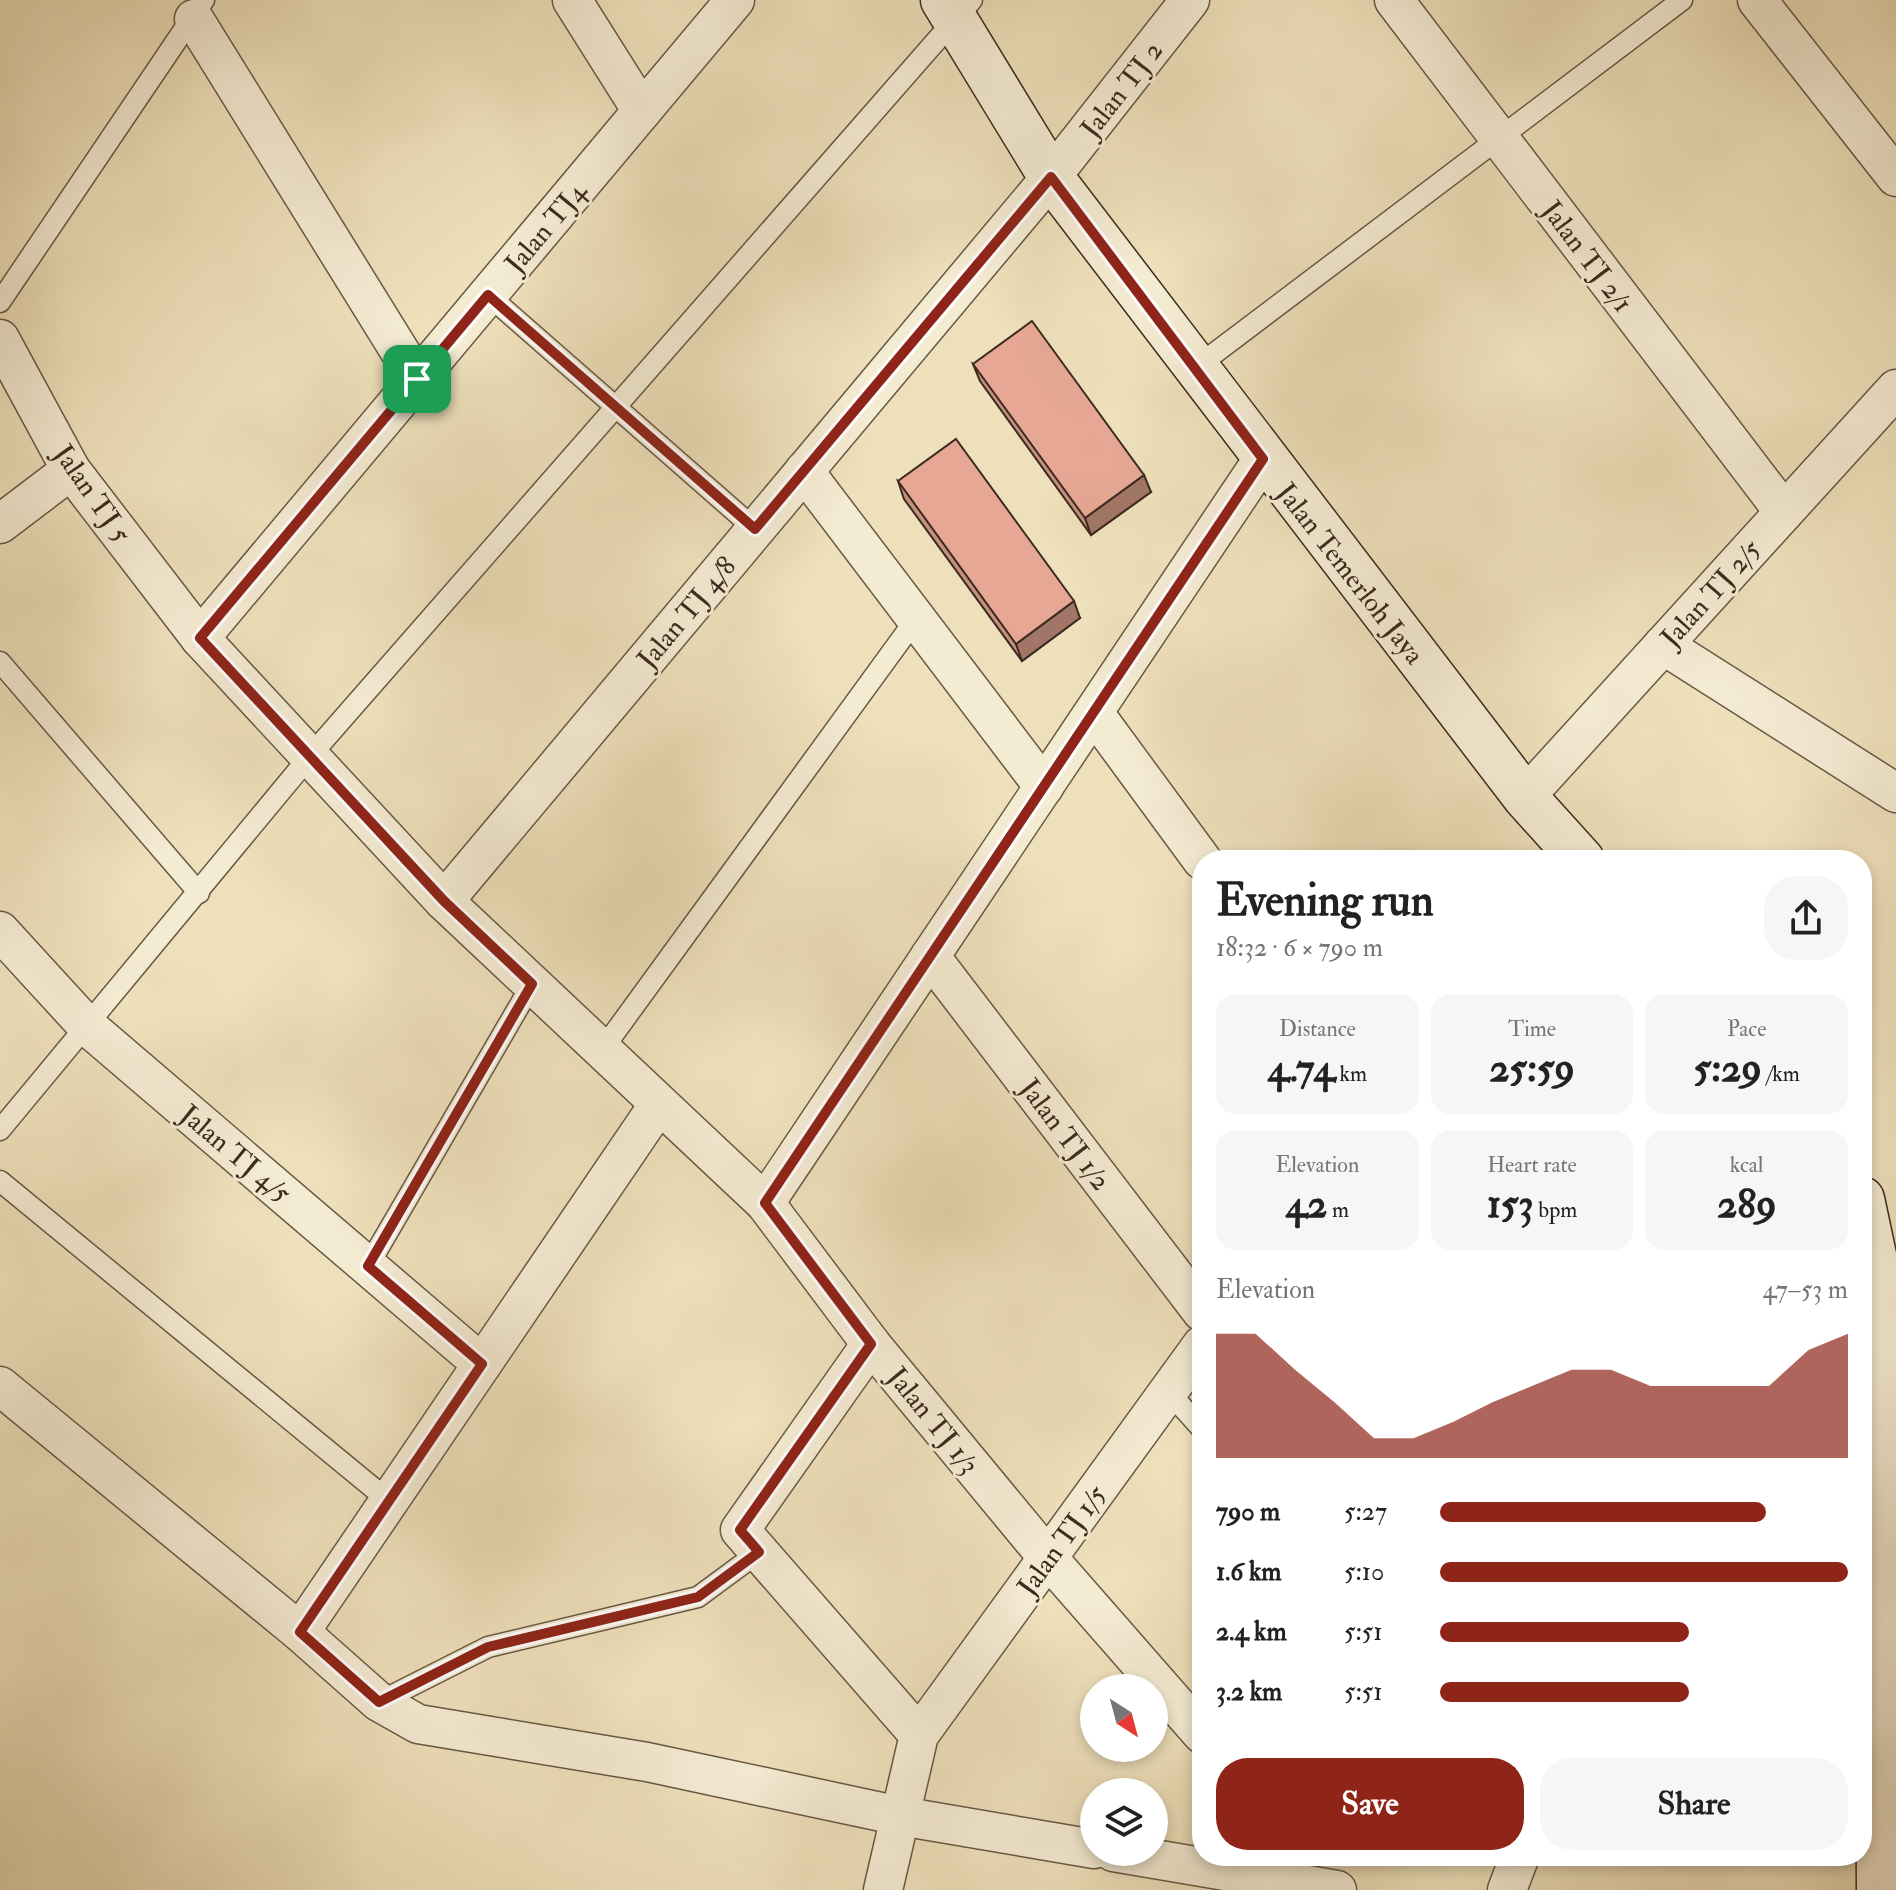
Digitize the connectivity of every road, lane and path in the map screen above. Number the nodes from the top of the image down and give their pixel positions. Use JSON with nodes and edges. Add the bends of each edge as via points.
{"nodes":[{"id":1,"x":572,"y":0,"type":"edge"},
{"id":2,"x":735,"y":0,"type":"edge"},
{"id":3,"x":1190,"y":0,"type":"edge"},
{"id":4,"x":1394,"y":0,"type":"edge"},
{"id":5,"x":1682,"y":0,"type":"edge"},
{"id":6,"x":1757,"y":0,"type":"edge"},
{"id":7,"x":957,"y":7,"type":"edge"},
{"id":8,"x":199,"y":9,"type":"edge"},
{"id":9,"x":642,"y":111,"type":"junction"},
{"id":10,"x":1499,"y":139,"type":"junction"},
{"id":11,"x":1051,"y":177,"type":"junction"},
{"id":12,"x":1896,"y":177,"type":"edge"},
{"id":13,"x":488,"y":295,"type":"junction"},
{"id":14,"x":0,"y":302,"type":"edge"},
{"id":15,"x":0,"y":339,"type":"edge"},
{"id":16,"x":1195,"y":368,"type":"junction"},
{"id":17,"x":417,"y":379,"type":"junction"},
{"id":18,"x":1896,"y":389,"type":"edge"},
{"id":19,"x":616,"y":407,"type":"junction"},
{"id":20,"x":1263,"y":459,"type":"junction"},
{"id":21,"x":71,"y":470,"type":"junction"},
{"id":22,"x":804,"y":471,"type":"junction"},
{"id":23,"x":1784,"y":512,"type":"junction"},
{"id":24,"x":0,"y":524,"type":"edge"},
{"id":25,"x":755,"y":529,"type":"junction"},
{"id":26,"x":916,"y":619,"type":"junction"},
{"id":27,"x":200,"y":638,"type":"junction"},
{"id":28,"x":1663,"y":645,"type":"junction"},
{"id":29,"x":0,"y":662,"type":"edge"},
{"id":30,"x":1094,"y":713,"type":"junction"},
{"id":31,"x":310,"y":756,"type":"junction"},
{"id":32,"x":1044,"y":787,"type":"junction"},
{"id":33,"x":1896,"y":793,"type":"edge"},
{"id":34,"x":1525,"y":797,"type":"junction"},
{"id":35,"x":1195,"y":850,"type":"edge"},
{"id":36,"x":1564,"y":850,"type":"edge"},
{"id":37,"x":199,"y":893,"type":"junction"},
{"id":38,"x":444,"y":901,"type":"junction"},
{"id":39,"x":0,"y":931,"type":"edge"},
{"id":40,"x":930,"y":956,"type":"junction"},
{"id":41,"x":532,"y":984,"type":"junction"},
{"id":42,"x":87,"y":1026,"type":"junction"},
{"id":43,"x":602,"y":1050,"type":"junction"},
{"id":44,"x":659,"y":1104,"type":"junction"},
{"id":45,"x":0,"y":1130,"type":"edge"},
{"id":46,"x":0,"y":1181,"type":"edge"},
{"id":47,"x":765,"y":1203,"type":"junction"},
{"id":48,"x":1872,"y":1246,"type":"edge"},
{"id":49,"x":368,"y":1266,"type":"junction"},
{"id":50,"x":1192,"y":1299,"type":"edge"},
{"id":51,"x":871,"y":1344,"type":"junction"},
{"id":52,"x":1192,"y":1359,"type":"edge"},
{"id":53,"x":482,"y":1364,"type":"junction"},
{"id":54,"x":0,"y":1386,"type":"edge"},
{"id":55,"x":1168,"y":1391,"type":"junction"},
{"id":56,"x":1192,"y":1418,"type":"edge"},
{"id":57,"x":389,"y":1501,"type":"junction"},
{"id":58,"x":759,"y":1552,"type":"junction"},
{"id":59,"x":1048,"y":1558,"type":"junction"},
{"id":60,"x":300,"y":1632,"type":"junction"},
{"id":61,"x":379,"y":1702,"type":"junction"},
{"id":62,"x":1192,"y":1723,"type":"edge"},
{"id":63,"x":919,"y":1735,"type":"junction"},
{"id":64,"x":900,"y":1816,"type":"junction"},
{"id":65,"x":1080,"y":1847,"type":"edge"},
{"id":66,"x":1168,"y":1861,"type":"edge"},
{"id":67,"x":1192,"y":1865,"type":"edge"},
{"id":68,"x":1196,"y":1866,"type":"edge"},
{"id":69,"x":1318,"y":1866,"type":"edge"},
{"id":70,"x":1516,"y":1866,"type":"edge"},
{"id":71,"x":883,"y":1890,"type":"edge"},
{"id":72,"x":1338,"y":1890,"type":"edge"},
{"id":73,"x":1507,"y":1890,"type":"edge"},
{"id":74,"x":1879,"y":1890,"type":"edge"}],
"edges":[{"from":1,"to":9,"type":"street"},
{"from":2,"to":9,"type":"street","name":"Jalan TJ4"},
{"from":3,"to":11,"type":"street","name":"Jalan TJ 2"},
{"from":4,"to":10,"type":"street","name":"Jalan TJ 2/1"},
{"from":5,"to":10,"type":"lane"},
{"from":6,"to":12,"type":"street"},
{"from":7,"to":11,"type":"street","name":"Jalan Temerloh Jaya"},
{"from":7,"to":19,"type":"lane"},
{"from":8,"to":14,"type":"lane"},
{"from":8,"to":17,"type":"street"},
{"from":9,"to":13,"type":"street","name":"Jalan TJ4"},
{"from":10,"to":16,"type":"lane"},
{"from":10,"to":23,"type":"street","name":"Jalan TJ 2/1"},
{"from":11,"to":16,"type":"street","name":"Jalan Temerloh Jaya"},
{"from":11,"to":22,"type":"street","name":"Jalan TJ 4/8"},
{"from":13,"to":17,"type":"street","name":"Jalan TJ4"},
{"from":13,"to":19,"type":"lane"},
{"from":15,"to":21,"type":"street","name":"Jalan TJ 5"},
{"from":16,"to":20,"type":"street","name":"Jalan Temerloh Jaya"},
{"from":17,"to":27,"type":"street","name":"Jalan TJ4"},
{"from":18,"to":23,"type":"street","name":"Jalan TJ 2/5"},
{"from":19,"to":25,"type":"lane"},
{"from":19,"to":31,"type":"lane"},
{"from":20,"to":30,"type":"street"},
{"from":20,"to":34,"type":"street","name":"Jalan Temerloh Jaya"},
{"from":21,"to":24,"type":"street"},
{"from":21,"to":27,"type":"street","name":"Jalan TJ 5"},
{"from":22,"to":25,"type":"street","name":"Jalan TJ 4/8"},
{"from":22,"to":26,"type":"street"},
{"from":23,"to":28,"type":"street","name":"Jalan TJ 2/5"},
{"from":25,"to":38,"type":"street","name":"Jalan TJ 4/8"},
{"from":26,"to":32,"type":"street"},
{"from":26,"to":43,"type":"lane"},
{"from":27,"to":31,"type":"street","name":"Jalan TJ 5"},
{"from":28,"to":33,"type":"street"},
{"from":28,"to":34,"type":"street","name":"Jalan TJ 2/5"},
{"from":29,"to":37,"type":"lane"},
{"from":30,"to":32,"type":"street"},
{"from":30,"to":35,"type":"street"},
{"from":31,"to":37,"type":"lane"},
{"from":31,"to":38,"type":"street","name":"Jalan TJ 5"},
{"from":32,"to":40,"type":"street"},
{"from":34,"to":36,"type":"street","name":"Jalan Temerloh Jaya"},
{"from":37,"to":42,"type":"lane"},
{"from":38,"to":41,"type":"street","name":"Jalan TJ 1/3"},
{"from":39,"to":42,"type":"street","name":"Jalan TJ 4/5"},
{"from":40,"to":47,"type":"street"},
{"from":40,"to":50,"type":"street","name":"Jalan TJ 1/2"},
{"from":41,"to":43,"type":"street","name":"Jalan TJ 1/3"},
{"from":41,"to":49,"type":"lane"},
{"from":42,"to":45,"type":"lane"},
{"from":42,"to":49,"type":"street","name":"Jalan TJ 4/5"},
{"from":43,"to":44,"type":"street","name":"Jalan TJ 1/3"},
{"from":44,"to":47,"type":"street","name":"Jalan TJ 1/3"},
{"from":44,"to":53,"type":"street"},
{"from":46,"to":57,"type":"lane"},
{"from":47,"to":51,"type":"street","name":"Jalan TJ 1/3"},
{"from":48,"to":74,"type":"street"},
{"from":49,"to":53,"type":"street","name":"Jalan TJ 4/5"},
{"from":51,"to":58,"type":"street","via":[[740,1530]]},
{"from":51,"to":59,"type":"street","name":"Jalan TJ 1/3"},
{"from":52,"to":55,"type":"street","name":"Jalan TJ 1/5"},
{"from":53,"to":57,"type":"street"},
{"from":54,"to":60,"type":"street"},
{"from":55,"to":56,"type":"lane"},
{"from":55,"to":59,"type":"street","name":"Jalan TJ 1/5"},
{"from":57,"to":60,"type":"street"},
{"from":58,"to":61,"type":"lane","via":[[698,1597],[488,1647]]},
{"from":58,"to":63,"type":"street"},
{"from":59,"to":62,"type":"street","name":"Jalan TJ 1/3"},
{"from":59,"to":63,"type":"street","name":"Jalan TJ 1/5"},
{"from":60,"to":61,"type":"street"},
{"from":61,"to":64,"type":"street","via":[[418,1724],[647,1762]]},
{"from":63,"to":64,"type":"street"},
{"from":64,"to":65,"type":"street"},
{"from":64,"to":71,"type":"street"},
{"from":66,"to":67,"type":"street"},
{"from":68,"to":72,"type":"street"},
{"from":69,"to":72,"type":"street"},
{"from":70,"to":73,"type":"street"}]}
